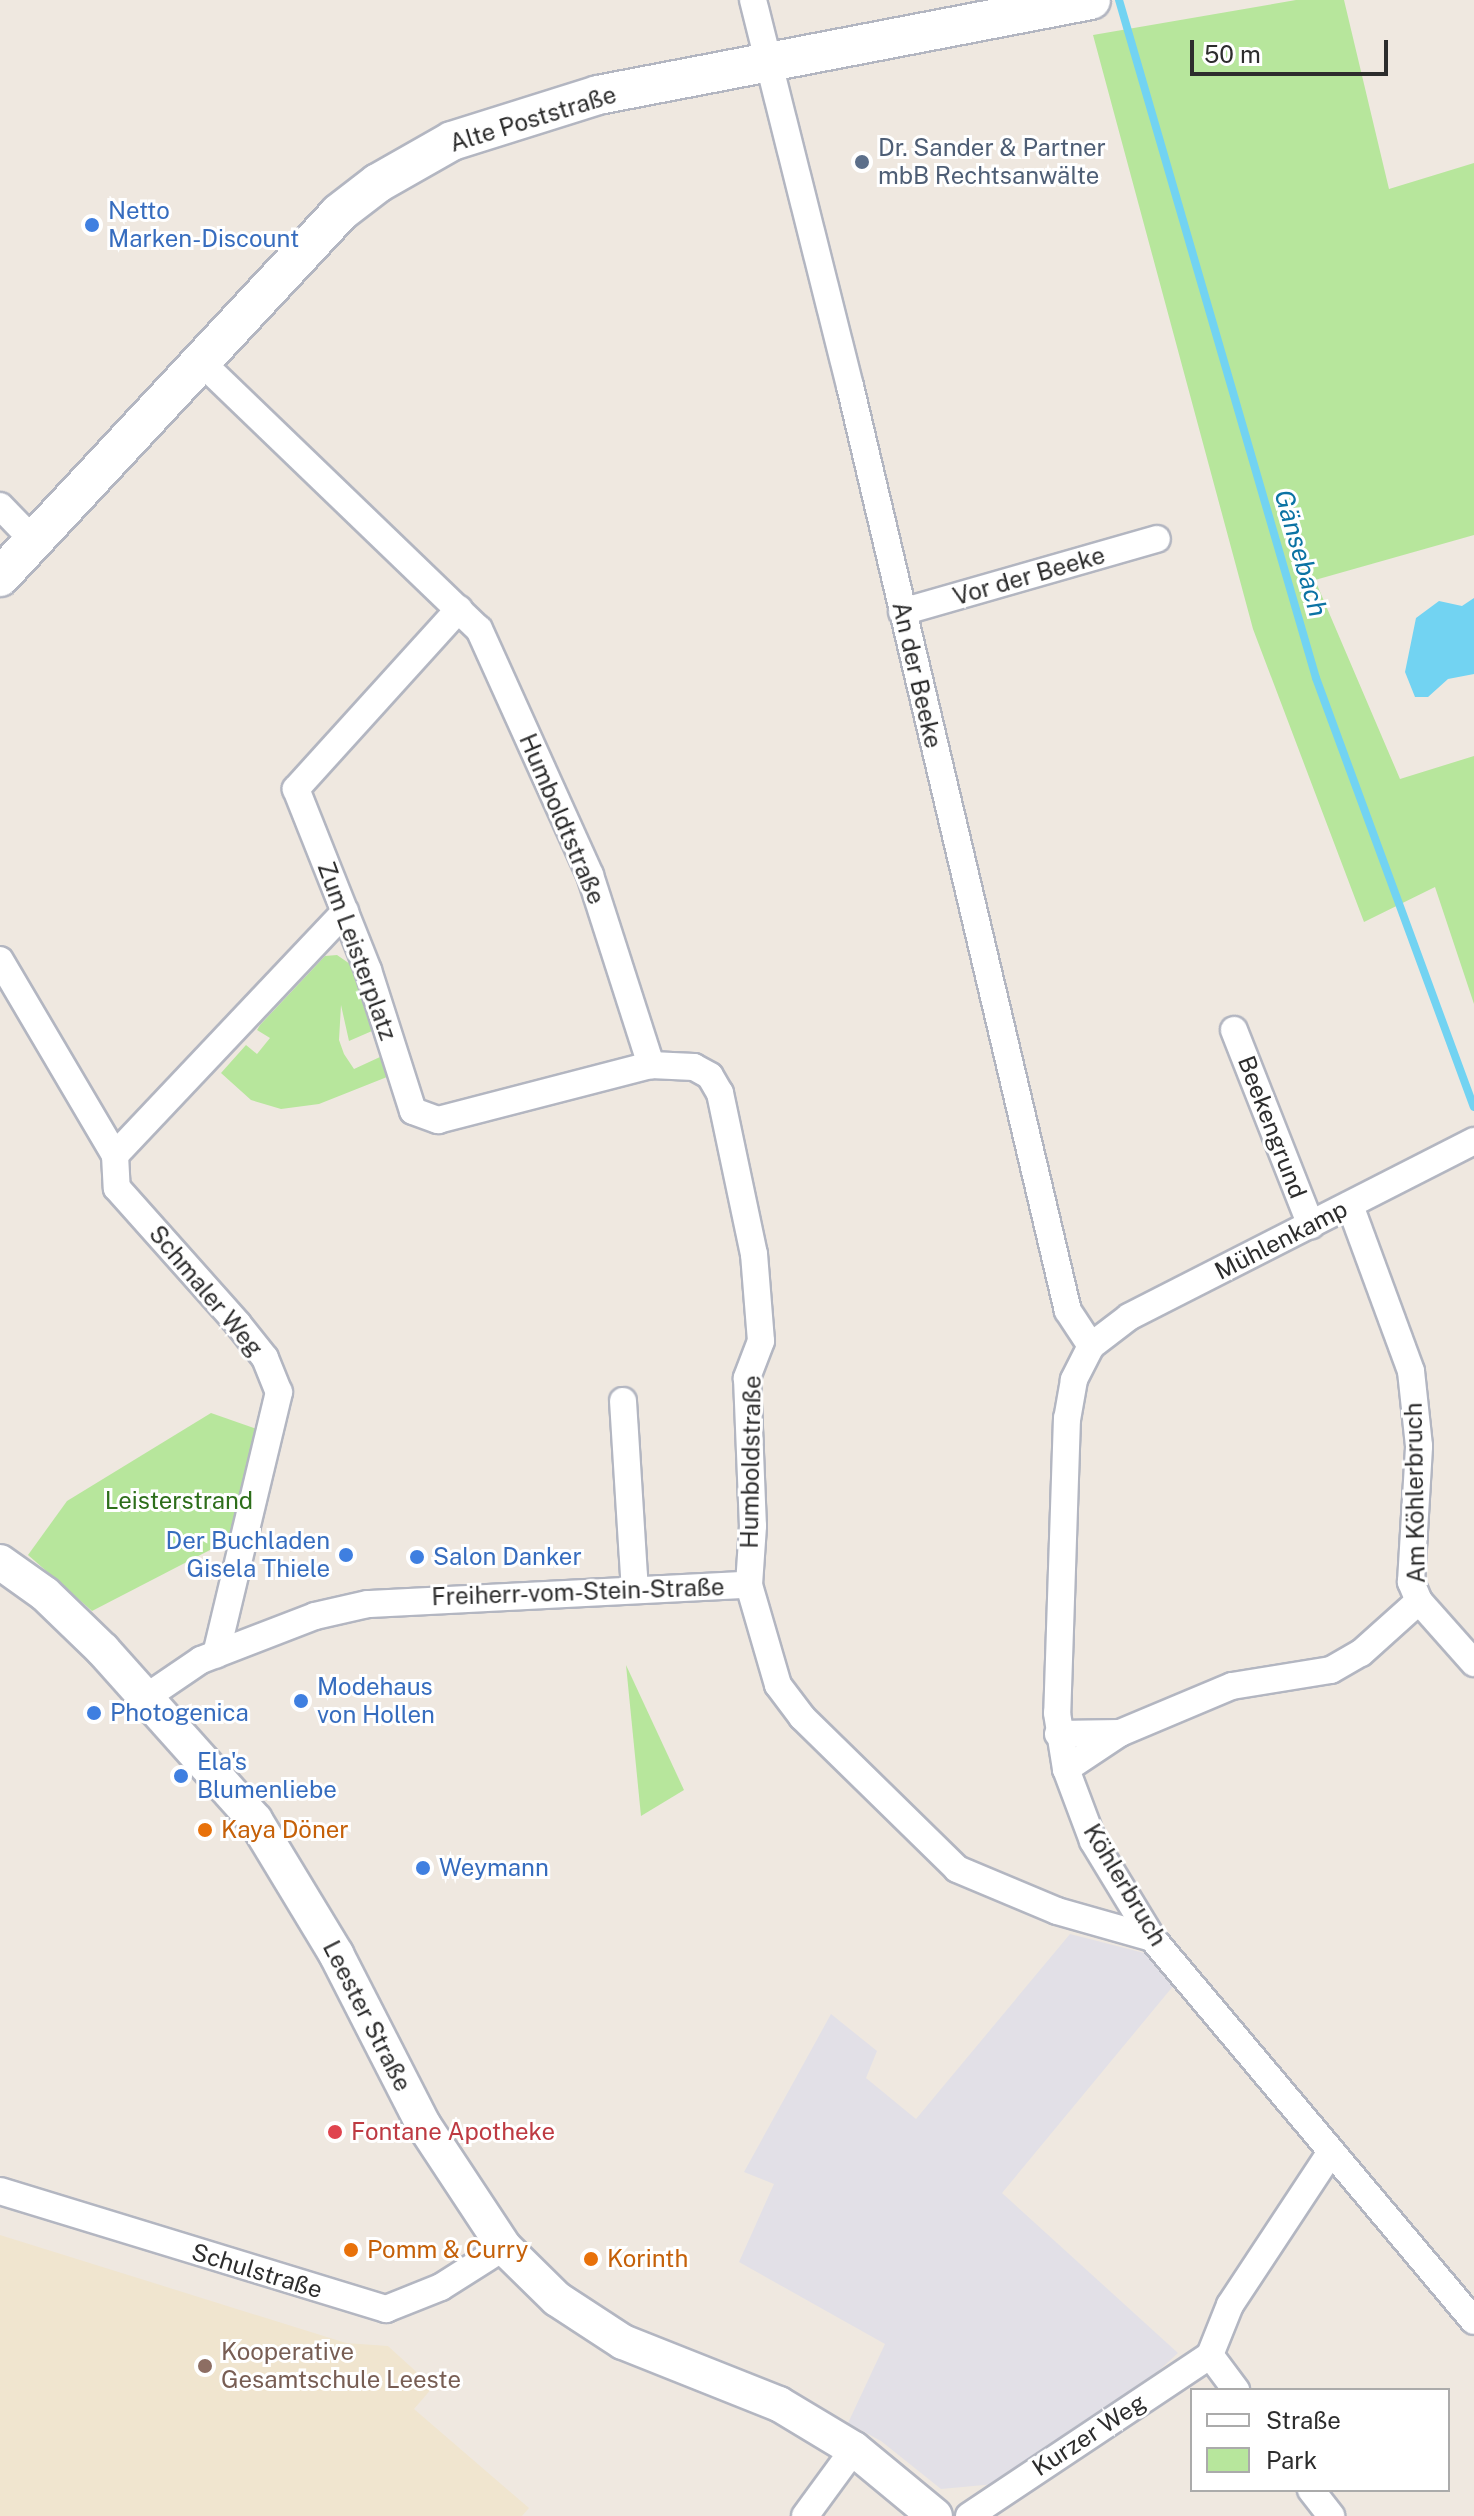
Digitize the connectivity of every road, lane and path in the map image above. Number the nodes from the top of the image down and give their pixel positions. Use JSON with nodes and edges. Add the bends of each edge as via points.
{"nodes":[{"id":1,"x":753,"y":0,"type":"edge"},
{"id":2,"x":1091,"y":0,"type":"edge"},
{"id":3,"x":771,"y":64,"type":"junction"},
{"id":4,"x":199,"y":360,"type":"junction"},
{"id":5,"x":0,"y":506,"type":"edge"},
{"id":6,"x":1157,"y":539,"type":"dead end"},
{"id":7,"x":33,"y":540,"type":"junction"},
{"id":8,"x":0,"y":577,"type":"edge"},
{"id":9,"x":459,"y":609,"type":"junction"},
{"id":10,"x":902,"y":612,"type":"junction"},
{"id":11,"x":345,"y":912,"type":"junction"},
{"id":12,"x":0,"y":960,"type":"edge"},
{"id":13,"x":1234,"y":1030,"type":"dead end"},
{"id":14,"x":651,"y":1065,"type":"junction"},
{"id":15,"x":1474,"y":1141,"type":"edge"},
{"id":16,"x":115,"y":1155,"type":"junction"},
{"id":17,"x":1350,"y":1205,"type":"junction"},
{"id":18,"x":1311,"y":1225,"type":"junction"},
{"id":19,"x":1091,"y":1346,"type":"junction"},
{"id":20,"x":623,"y":1401,"type":"dead end"},
{"id":21,"x":0,"y":1562,"type":"edge"},
{"id":22,"x":749,"y":1585,"type":"junction"},
{"id":23,"x":635,"y":1590,"type":"junction"},
{"id":24,"x":1419,"y":1601,"type":"junction"},
{"id":25,"x":216,"y":1655,"type":"junction"},
{"id":26,"x":1474,"y":1663,"type":"edge"},
{"id":27,"x":148,"y":1696,"type":"junction"},
{"id":28,"x":1120,"y":1733,"type":"junction"},
{"id":29,"x":1058,"y":1734,"type":"junction"},
{"id":30,"x":1066,"y":1769,"type":"junction"},
{"id":31,"x":1152,"y":1938,"type":"junction"},
{"id":32,"x":1331,"y":2152,"type":"junction"},
{"id":33,"x":0,"y":2191,"type":"edge"},
{"id":34,"x":504,"y":2247,"type":"junction"},
{"id":35,"x":1474,"y":2321,"type":"edge"},
{"id":36,"x":1210,"y":2355,"type":"junction"},
{"id":37,"x":1235,"y":2388,"type":"edge"},
{"id":38,"x":854,"y":2449,"type":"junction"},
{"id":39,"x":1313,"y":2492,"type":"edge"},
{"id":40,"x":805,"y":2516,"type":"edge"},
{"id":41,"x":935,"y":2516,"type":"edge"},
{"id":42,"x":969,"y":2516,"type":"edge"},
{"id":43,"x":1331,"y":2516,"type":"edge"}],
"edges":[{"from":1,"to":3,"type":"street","name":"An der Beeke"},
{"from":2,"to":3,"type":"main road","name":"Alte Poststraße"},
{"from":3,"to":4,"type":"main road","name":"Alte Poststraße","via":[[598,95],[452,141],[339,213]]},
{"from":3,"to":10,"type":"street","name":"An der Beeke"},
{"from":4,"to":7,"type":"main road","name":"Alte Poststraße"},
{"from":4,"to":9,"type":"street","name":"Humboldtstraße"},
{"from":5,"to":7,"type":"street"},
{"from":6,"to":10,"type":"street","name":"Vor der Beeke"},
{"from":7,"to":8,"type":"main road","name":"Alte Poststraße"},
{"from":9,"to":11,"type":"street","name":"Zum Leisterplatz","via":[[296,789]]},
{"from":9,"to":14,"type":"street","name":"Humboldtstraße","via":[[479,629],[590,875]]},
{"from":10,"to":19,"type":"street","name":"An der Beeke","via":[[1068,1311]]},
{"from":11,"to":14,"type":"street","name":"Zum Leisterplatz","via":[[413,1111],[438,1120]]},
{"from":11,"to":16,"type":"street"},
{"from":12,"to":16,"type":"street","name":"Schmaler Weg"},
{"from":13,"to":18,"type":"street","name":"Beekengrund"},
{"from":14,"to":22,"type":"street","name":"Humboldstraße","via":[[694,1067],[710,1076],[720,1093],[754,1254],[761,1341],[747,1378],[753,1526]]},
{"from":15,"to":17,"type":"street","name":"Mühlenkamp"},
{"from":16,"to":25,"type":"street","name":"Schmaler Weg","via":[[117,1188],[238,1324],[265,1358],[279,1392]]},
{"from":17,"to":18,"type":"street","name":"Mühlenkamp"},
{"from":17,"to":24,"type":"street","name":"Am Köhlerbruch","via":[[1411,1371],[1419,1446],[1411,1582]]},
{"from":18,"to":19,"type":"street","name":"Mühlenkamp","via":[[1129,1317]]},
{"from":19,"to":29,"type":"street","name":"Köhlerbruch","via":[[1074,1380],[1067,1418]]},
{"from":20,"to":23,"type":"street"},
{"from":21,"to":27,"type":"street","name":"Leester Straße","via":[[45,1594]]},
{"from":22,"to":23,"type":"street","name":"Freiherr-vom-Stein-Straße"},
{"from":22,"to":31,"type":"street","name":"Freiherr-vom-Stein-Straße","via":[[778,1685],[802,1717],[957,1869],[1057,1911]]},
{"from":23,"to":25,"type":"street","name":"Freiherr-vom-Stein-Straße","via":[[368,1604],[315,1616]]},
{"from":24,"to":26,"type":"street"},
{"from":24,"to":28,"type":"street","name":"Am Köhlerbruch","via":[[1361,1653],[1331,1670],[1232,1686]]},
{"from":25,"to":27,"type":"street","name":"Freiherr-vom-Stein-Straße"},
{"from":27,"to":34,"type":"street","name":"Leester Straße","via":[[245,1807],[288,1869],[423,2124]]},
{"from":28,"to":29,"type":"street","name":"Am Köhlerbruch"},
{"from":28,"to":30,"type":"street","name":"Am Köhlerbruch"},
{"from":29,"to":30,"type":"street","name":"Köhlerbruch"},
{"from":30,"to":31,"type":"street","name":"Köhlerbruch","via":[[1093,1841]]},
{"from":31,"to":32,"type":"street","name":"Köhlerbruch"},
{"from":32,"to":35,"type":"street","name":"Köhlerbruch"},
{"from":32,"to":36,"type":"street","via":[[1230,2305]]},
{"from":33,"to":34,"type":"street","name":"Schulstraße","via":[[386,2309],[441,2287]]},
{"from":34,"to":38,"type":"street","name":"Leester Straße","via":[[557,2299],[623,2342],[779,2404]]},
{"from":36,"to":37,"type":"street"},
{"from":36,"to":42,"type":"street","name":"Kurzer Weg"},
{"from":38,"to":40,"type":"street"},
{"from":38,"to":41,"type":"street","name":"Leester Straße"},
{"from":39,"to":43,"type":"street"}]}
